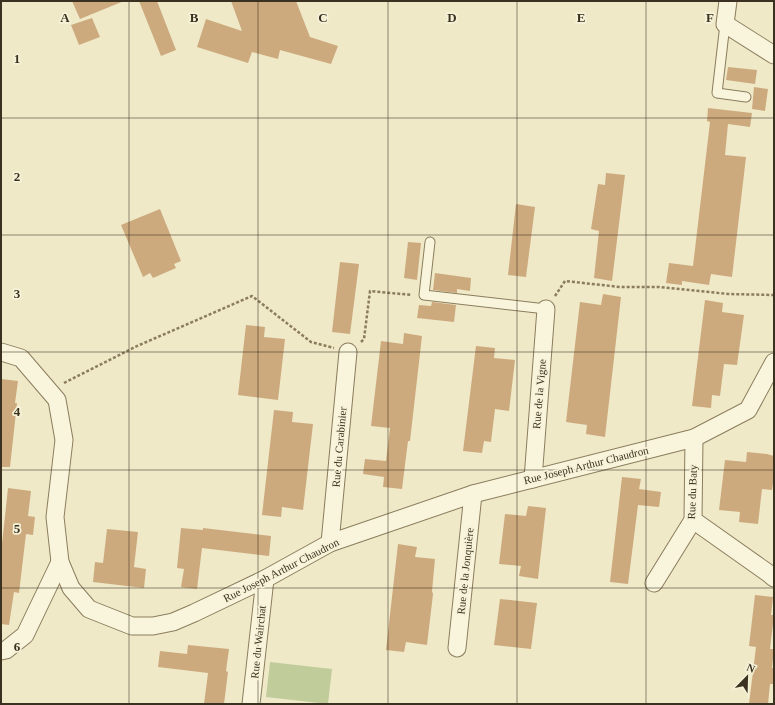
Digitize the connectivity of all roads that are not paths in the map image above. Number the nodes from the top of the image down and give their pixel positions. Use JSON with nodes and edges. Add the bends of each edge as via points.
{"nodes":[{"id":1,"x":728,"y":1,"type":"edge"},
{"id":2,"x":726,"y":24,"type":"junction"},
{"id":3,"x":774,"y":56,"type":"edge"},
{"id":4,"x":746,"y":97,"type":"dead end"},
{"id":5,"x":430,"y":242,"type":"dead end"},
{"id":6,"x":546,"y":309,"type":"joint"},
{"id":7,"x":1,"y":352,"type":"edge"},
{"id":8,"x":348,"y":352,"type":"road end"},
{"id":9,"x":774,"y":362,"type":"edge"},
{"id":10,"x":694,"y":438,"type":"junction"},
{"id":11,"x":532,"y":479,"type":"junction"},
{"id":12,"x":474,"y":494,"type":"junction"},
{"id":13,"x":693,"y":520,"type":"junction"},
{"id":14,"x":330,"y":543,"type":"junction"},
{"id":15,"x":60,"y":562,"type":"junction"},
{"id":16,"x":774,"y":578,"type":"edge"},
{"id":17,"x":265,"y":579,"type":"junction"},
{"id":18,"x":654,"y":583,"type":"dead end"},
{"id":19,"x":457,"y":648,"type":"dead end"},
{"id":20,"x":1,"y":650,"type":"edge"},
{"id":21,"x":251,"y":704,"type":"edge"}],
"edges":[{"from":1,"to":2,"type":"street"},
{"from":2,"to":3,"type":"street"},
{"from":2,"to":4,"type":"lane","via":[[717,92]]},
{"from":5,"to":6,"type":"lane","via":[[424,295]]},
{"from":6,"to":11,"type":"street","name":"Rue de la Vigne"},
{"from":7,"to":15,"type":"street","name":"Rue Joseph Arthur Chaudron","via":[[21,358],[57,400],[64,440],[55,517]]},
{"from":8,"to":14,"type":"street","name":"Rue du Carabinier"},
{"from":9,"to":10,"type":"street","name":"Rue Joseph Arthur Chaudron","via":[[748,410]]},
{"from":10,"to":11,"type":"street","name":"Rue Joseph Arthur Chaudron"},
{"from":10,"to":13,"type":"street","name":"Rue du Baty"},
{"from":11,"to":12,"type":"street","name":"Rue Joseph Arthur Chaudron"},
{"from":12,"to":14,"type":"street","name":"Rue Joseph Arthur Chaudron"},
{"from":12,"to":19,"type":"street","name":"Rue de la Jonquière"},
{"from":13,"to":16,"type":"street"},
{"from":13,"to":18,"type":"street","name":"Rue du Baty"},
{"from":14,"to":17,"type":"street","name":"Rue Joseph Arthur Chaudron"},
{"from":15,"to":17,"type":"street","name":"Rue Joseph Arthur Chaudron","via":[[71,588],[89,609],[132,626],[174,622]]},
{"from":15,"to":20,"type":"street","via":[[25,635],[6,650]]},
{"from":17,"to":21,"type":"street","name":"Rue du Wairchat"}]}
